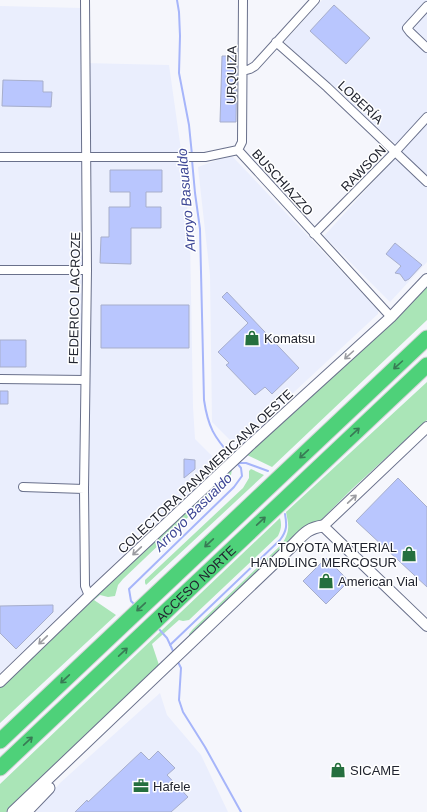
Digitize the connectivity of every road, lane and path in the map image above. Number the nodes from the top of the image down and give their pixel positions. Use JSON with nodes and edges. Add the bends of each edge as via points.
{"nodes":[{"id":1,"x":85,"y":0,"type":"edge"},
{"id":2,"x":243,"y":0,"type":"edge"},
{"id":3,"x":315,"y":0,"type":"edge"},
{"id":4,"x":427,"y":6,"type":"edge"},
{"id":5,"x":276,"y":42,"type":"junction"},
{"id":6,"x":427,"y":48,"type":"edge"},
{"id":7,"x":242,"y":71,"type":"junction"},
{"id":8,"x":427,"y":117,"type":"edge"},
{"id":9,"x":238,"y":150,"type":"junction"},
{"id":10,"x":395,"y":152,"type":"junction"},
{"id":11,"x":0,"y":157,"type":"edge"},
{"id":12,"x":86,"y":158,"type":"junction"},
{"id":13,"x":427,"y":182,"type":"edge"},
{"id":14,"x":314,"y":234,"type":"junction"},
{"id":15,"x":0,"y":270,"type":"edge"},
{"id":16,"x":87,"y":270,"type":"junction"},
{"id":17,"x":427,"y":279,"type":"edge"},
{"id":18,"x":391,"y":317,"type":"junction"},
{"id":19,"x":427,"y":338,"type":"edge"},
{"id":20,"x":427,"y":365,"type":"edge"},
{"id":21,"x":0,"y":379,"type":"edge"},
{"id":22,"x":85,"y":380,"type":"junction"},
{"id":23,"x":427,"y":428,"type":"edge"},
{"id":24,"x":23,"y":487,"type":"dead end"},
{"id":25,"x":84,"y":489,"type":"junction"},
{"id":26,"x":323,"y":526,"type":"junction"},
{"id":27,"x":89,"y":596,"type":"junction"},
{"id":28,"x":427,"y":626,"type":"edge"},
{"id":29,"x":159,"y":678,"type":"junction"},
{"id":30,"x":0,"y":682,"type":"edge"},
{"id":31,"x":0,"y":741,"type":"edge"},
{"id":32,"x":0,"y":768,"type":"edge"},
{"id":33,"x":13,"y":812,"type":"edge"},
{"id":34,"x":26,"y":812,"type":"edge"}],
"edges":[{"from":1,"to":12,"type":"street","name":"FEDERICO LACROZE"},
{"from":2,"to":7,"type":"street","name":"URQUIZA"},
{"from":3,"to":5,"type":"street"},
{"from":4,"to":6,"type":"street","via":[[407,28]]},
{"from":5,"to":7,"type":"street","via":[[255,66]]},
{"from":5,"to":10,"type":"street","name":"LOBERÍA"},
{"from":7,"to":9,"type":"street","name":"URQUIZA","via":[[242,142]]},
{"from":8,"to":10,"type":"street","name":"RAWSON"},
{"from":9,"to":12,"type":"street","name":"BUSCHIAZZO","via":[[205,157]]},
{"from":9,"to":14,"type":"street","name":"BUSCHIAZZO"},
{"from":10,"to":13,"type":"street","name":"LOBERÍA"},
{"from":10,"to":14,"type":"street","name":"RAWSON"},
{"from":11,"to":12,"type":"street","name":"BUSCHIAZZO"},
{"from":12,"to":16,"type":"street","name":"FEDERICO LACROZE"},
{"from":14,"to":18,"type":"street","name":"BUSCHIAZZO"},
{"from":15,"to":16,"type":"street"},
{"from":16,"to":22,"type":"street","name":"FEDERICO LACROZE"},
{"from":17,"to":18,"type":"street","name":"COLECTORA PANAMERICANA OESTE"},
{"from":18,"to":27,"type":"street","name":"COLECTORA PANAMERICANA OESTE","one_way":true},
{"from":19,"to":31,"type":"highway","name":"ACCESO NORTE","one_way":true},
{"from":32,"to":20,"type":"highway","name":"ACCESO NORTE","one_way":true},
{"from":21,"to":22,"type":"street"},
{"from":22,"to":25,"type":"street","name":"FEDERICO LACROZE"},
{"from":26,"to":23,"type":"street","one_way":true},
{"from":24,"to":25,"type":"street"},
{"from":25,"to":27,"type":"street","name":"FEDERICO LACROZE","via":[[86,586]]},
{"from":26,"to":28,"type":"street"},
{"from":26,"to":29,"type":"main road"},
{"from":27,"to":30,"type":"street","name":"COLECTORA PANAMERICANA OESTE","one_way":true},
{"from":29,"to":33,"type":"main road"},
{"from":29,"to":34,"type":"main road"}]}
